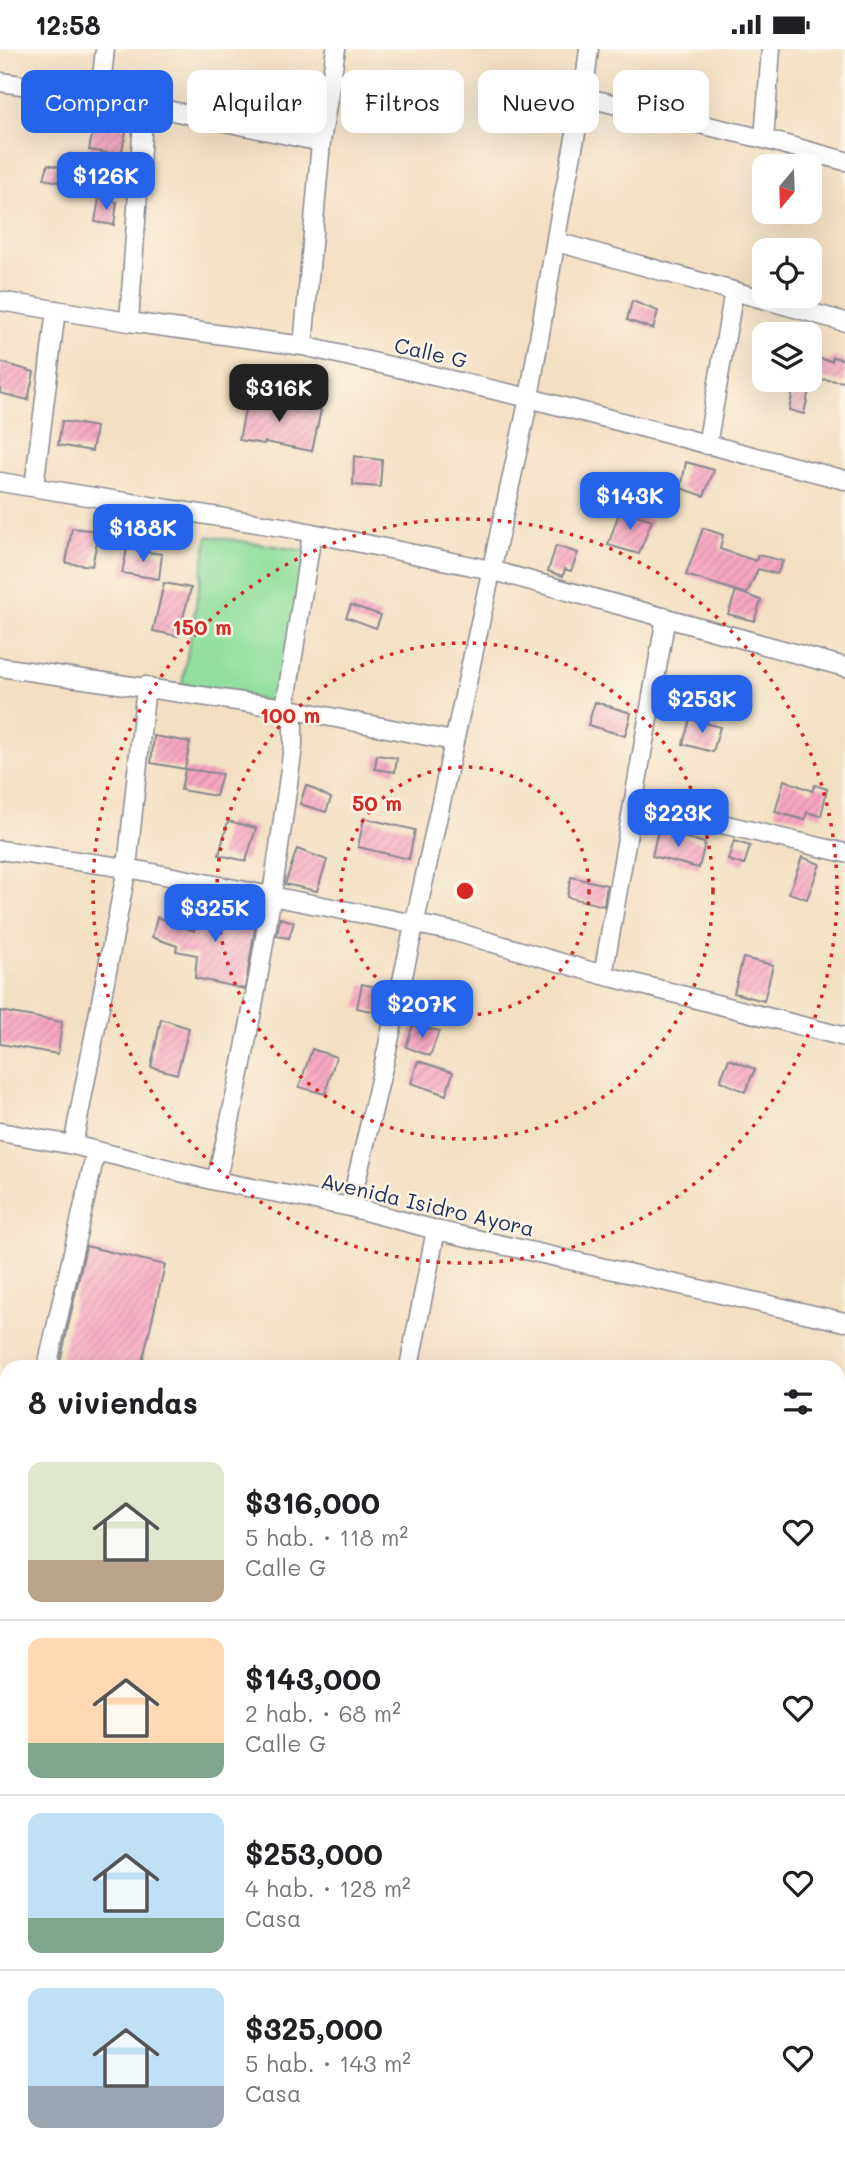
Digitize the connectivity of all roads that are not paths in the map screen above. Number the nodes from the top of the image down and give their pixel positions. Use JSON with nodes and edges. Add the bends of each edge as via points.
{"nodes":[{"id":1,"x":105,"y":49,"type":"edge"},
{"id":2,"x":336,"y":49,"type":"edge"},
{"id":3,"x":589,"y":49,"type":"edge"},
{"id":4,"x":771,"y":49,"type":"edge"},
{"id":5,"x":103,"y":70,"type":"edge"},
{"id":6,"x":586,"y":70,"type":"edge"},
{"id":7,"x":0,"y":82,"type":"edge"},
{"id":8,"x":21,"y":85,"type":"edge"},
{"id":9,"x":599,"y":101,"type":"edge"},
{"id":10,"x":173,"y":112,"type":"edge"},
{"id":11,"x":142,"y":133,"type":"edge"},
{"id":12,"x":577,"y":133,"type":"edge"},
{"id":13,"x":764,"y":139,"type":"junction"},
{"id":14,"x":321,"y":142,"type":"junction"},
{"id":15,"x":845,"y":161,"type":"edge"},
{"id":16,"x":557,"y":242,"type":"junction"},
{"id":17,"x":734,"y":291,"type":"junction"},
{"id":18,"x":0,"y":302,"type":"edge"},
{"id":19,"x":56,"y":310,"type":"junction"},
{"id":20,"x":130,"y":322,"type":"junction"},
{"id":21,"x":845,"y":322,"type":"edge"},
{"id":22,"x":303,"y":346,"type":"junction"},
{"id":23,"x":529,"y":398,"type":"junction"},
{"id":24,"x":707,"y":445,"type":"junction"},
{"id":25,"x":845,"y":480,"type":"edge"},
{"id":26,"x":0,"y":482,"type":"edge"},
{"id":27,"x":34,"y":487,"type":"junction"},
{"id":28,"x":312,"y":533,"type":"junction"},
{"id":29,"x":491,"y":570,"type":"junction"},
{"id":30,"x":666,"y":617,"type":"junction"},
{"id":31,"x":0,"y":667,"type":"edge"},
{"id":32,"x":845,"y":667,"type":"edge"},
{"id":33,"x":146,"y":686,"type":"junction"},
{"id":34,"x":285,"y":708,"type":"junction"},
{"id":35,"x":453,"y":741,"type":"junction"},
{"id":36,"x":633,"y":803,"type":"junction"},
{"id":37,"x":0,"y":850,"type":"edge"},
{"id":38,"x":845,"y":853,"type":"edge"},
{"id":39,"x":127,"y":868,"type":"junction"},
{"id":40,"x":273,"y":897,"type":"junction"},
{"id":41,"x":414,"y":923,"type":"junction"},
{"id":42,"x":603,"y":975,"type":"junction"},
{"id":43,"x":845,"y":1037,"type":"edge"},
{"id":44,"x":0,"y":1132,"type":"edge"},
{"id":45,"x":73,"y":1146,"type":"junction"},
{"id":46,"x":96,"y":1151,"type":"junction"},
{"id":47,"x":216,"y":1181,"type":"junction"},
{"id":48,"x":350,"y":1207,"type":"junction"},
{"id":49,"x":436,"y":1230,"type":"junction"},
{"id":50,"x":845,"y":1322,"type":"edge"},
{"id":51,"x":49,"y":1360,"type":"edge"},
{"id":52,"x":410,"y":1360,"type":"edge"}],
"edges":[{"from":1,"to":5,"type":"street"},
{"from":2,"to":14,"type":"street"},
{"from":3,"to":6,"type":"street"},
{"from":4,"to":13,"type":"street"},
{"from":7,"to":8,"type":"street"},
{"from":9,"to":13,"type":"street"},
{"from":10,"to":14,"type":"street"},
{"from":11,"to":20,"type":"street"},
{"from":12,"to":16,"type":"street"},
{"from":13,"to":15,"type":"street"},
{"from":14,"to":22,"type":"street"},
{"from":16,"to":17,"type":"street"},
{"from":16,"to":23,"type":"street"},
{"from":17,"to":21,"type":"street"},
{"from":17,"to":24,"type":"street"},
{"from":18,"to":19,"type":"street","name":"Calle G"},
{"from":19,"to":20,"type":"street","name":"Calle G"},
{"from":19,"to":27,"type":"street"},
{"from":20,"to":22,"type":"street","name":"Calle G"},
{"from":22,"to":23,"type":"street","name":"Calle G"},
{"from":23,"to":24,"type":"street","name":"Calle G"},
{"from":23,"to":29,"type":"street"},
{"from":24,"to":25,"type":"street","name":"Calle G"},
{"from":26,"to":27,"type":"street"},
{"from":27,"to":28,"type":"street"},
{"from":28,"to":29,"type":"street"},
{"from":28,"to":34,"type":"street"},
{"from":29,"to":30,"type":"street"},
{"from":29,"to":35,"type":"street"},
{"from":30,"to":32,"type":"street"},
{"from":30,"to":36,"type":"street"},
{"from":31,"to":33,"type":"street"},
{"from":33,"to":34,"type":"street"},
{"from":33,"to":39,"type":"street"},
{"from":34,"to":35,"type":"street"},
{"from":34,"to":40,"type":"street","via":[[293,724],[293,746]]},
{"from":35,"to":41,"type":"street"},
{"from":36,"to":38,"type":"street"},
{"from":36,"to":42,"type":"street"},
{"from":37,"to":39,"type":"street"},
{"from":39,"to":40,"type":"street"},
{"from":39,"to":45,"type":"street"},
{"from":40,"to":41,"type":"street"},
{"from":40,"to":47,"type":"street","via":[[238,1090]]},
{"from":41,"to":42,"type":"street"},
{"from":41,"to":48,"type":"street"},
{"from":42,"to":43,"type":"street"},
{"from":44,"to":45,"type":"street","name":"Avenida Isidro Ayora"},
{"from":45,"to":46,"type":"street","name":"Avenida Isidro Ayora"},
{"from":46,"to":47,"type":"street","name":"Avenida Isidro Ayora"},
{"from":46,"to":51,"type":"street"},
{"from":47,"to":48,"type":"street","name":"Avenida Isidro Ayora"},
{"from":48,"to":49,"type":"street","name":"Avenida Isidro Ayora"},
{"from":49,"to":50,"type":"street","name":"Avenida Isidro Ayora"},
{"from":49,"to":52,"type":"street"}]}
